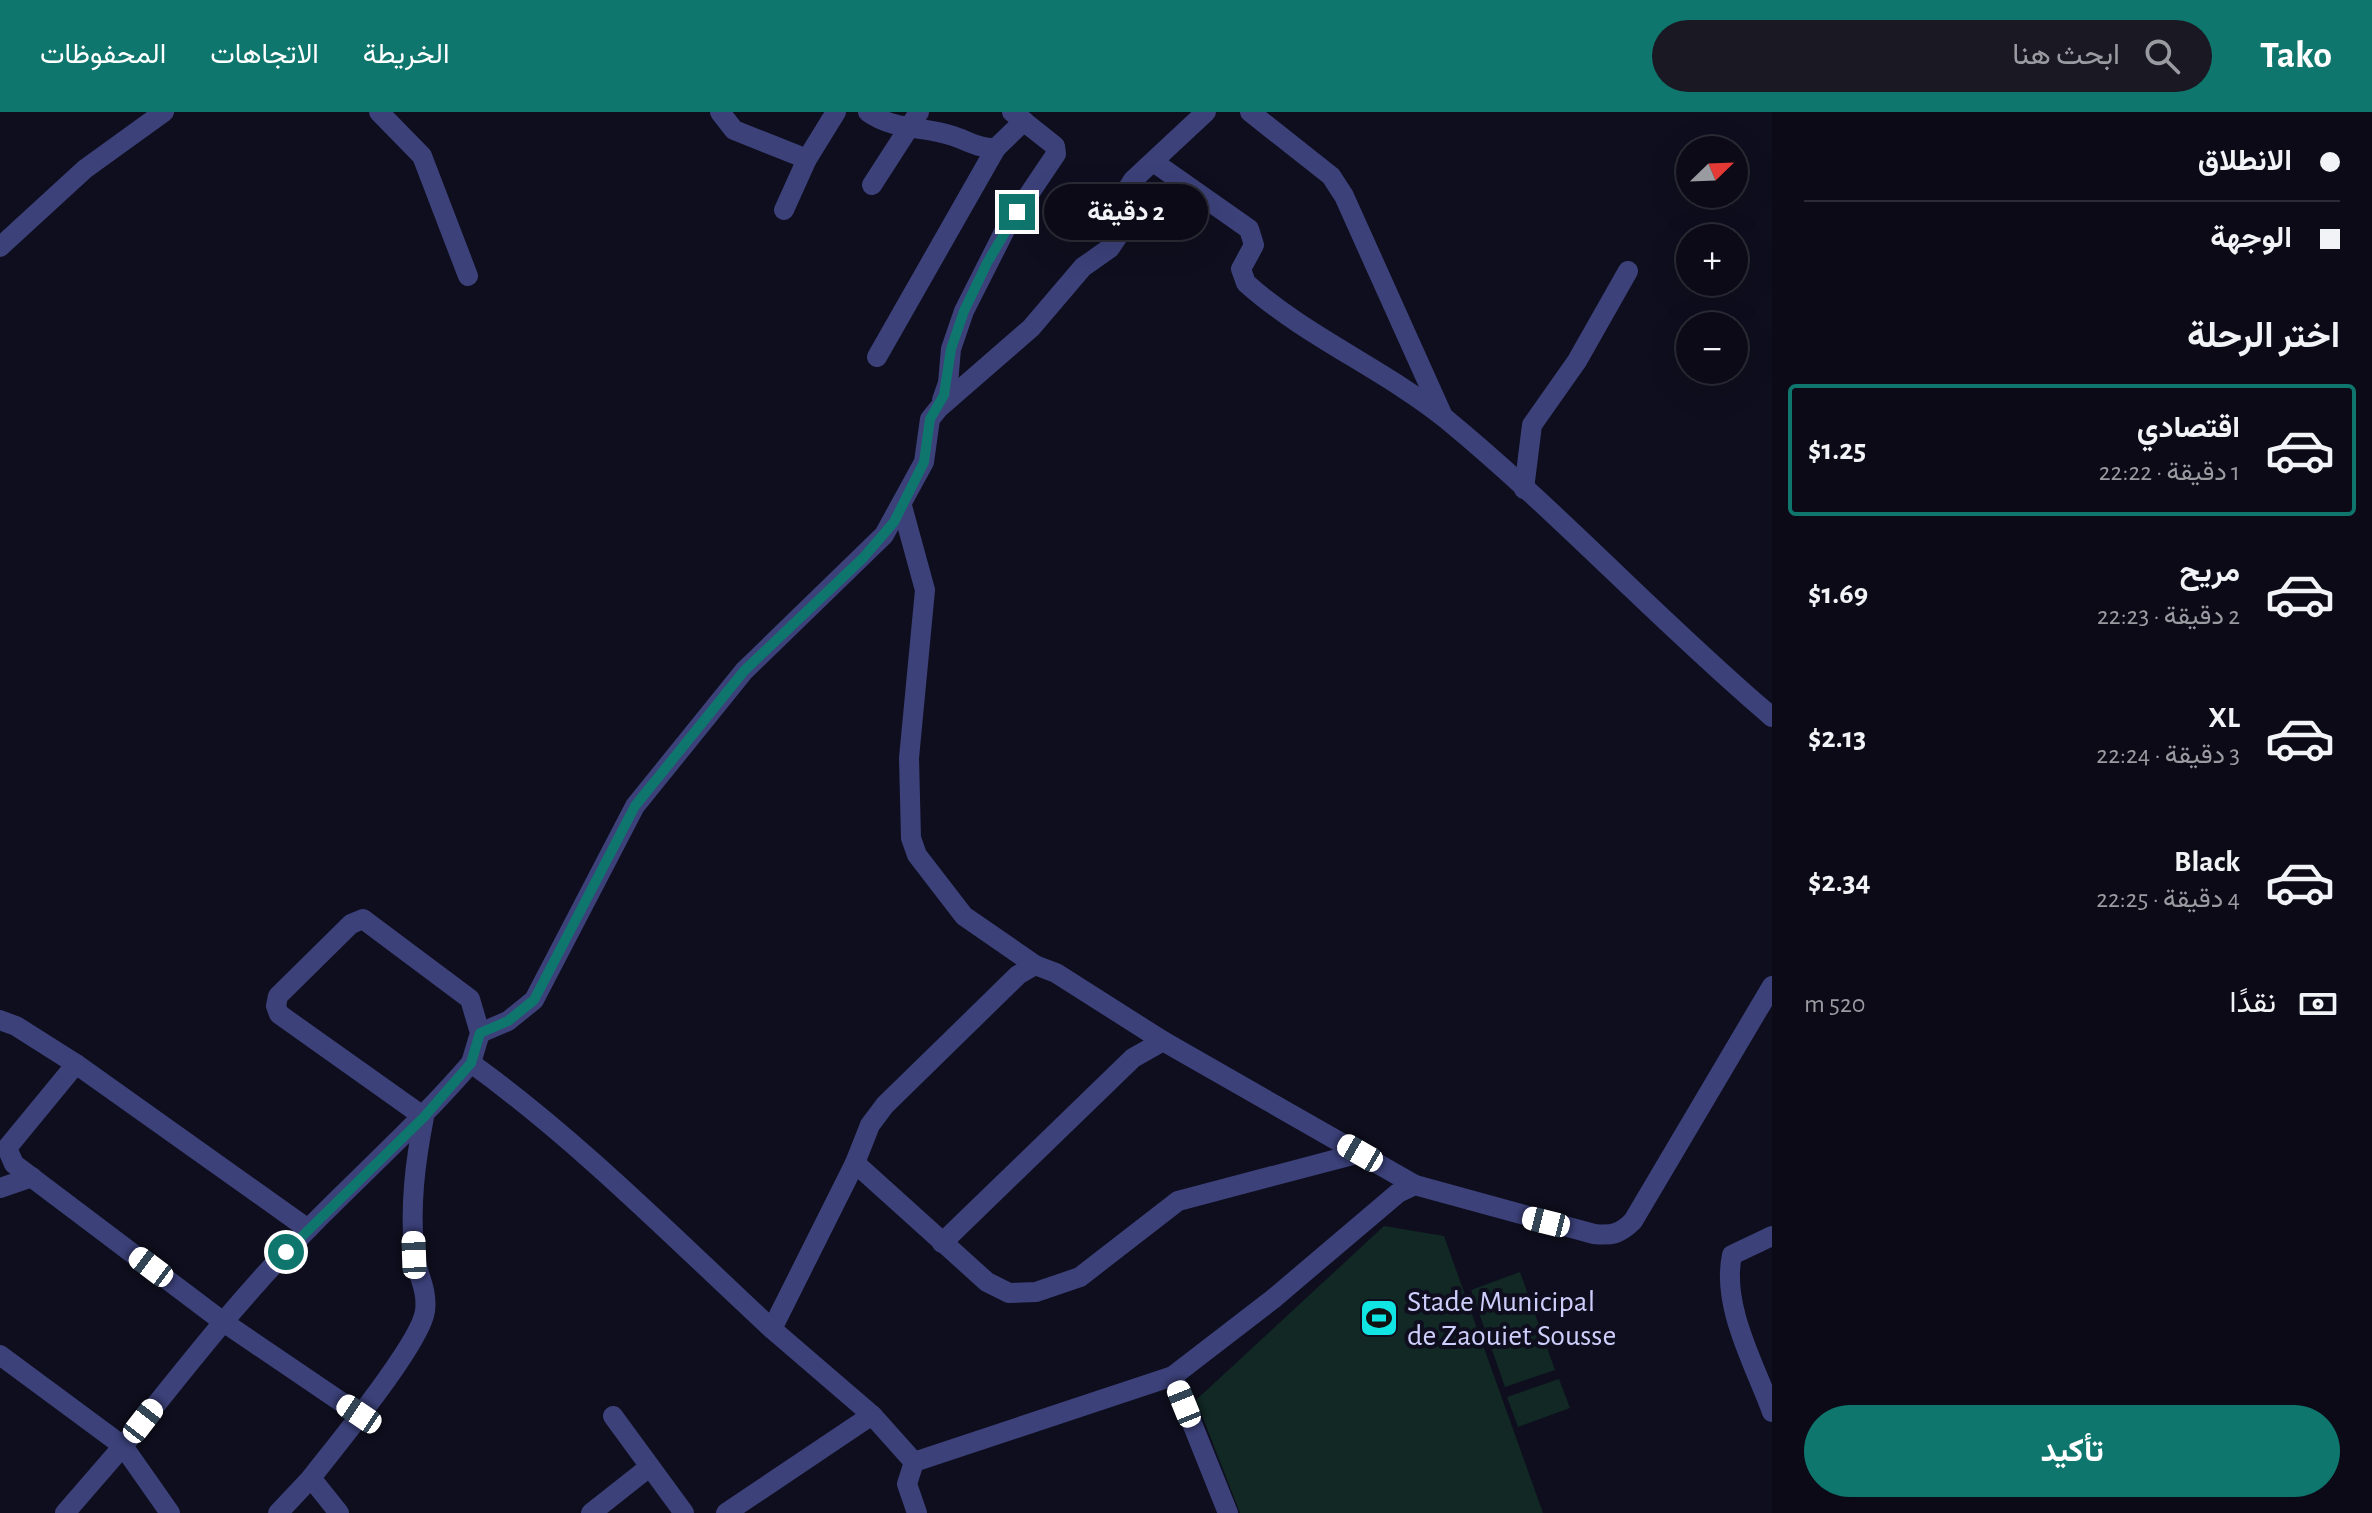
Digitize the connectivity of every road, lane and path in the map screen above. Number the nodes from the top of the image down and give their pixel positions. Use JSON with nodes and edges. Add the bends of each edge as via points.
{"nodes":[{"id":1,"x":164,"y":112,"type":"edge"},
{"id":2,"x":379,"y":112,"type":"edge"},
{"id":3,"x":720,"y":112,"type":"edge"},
{"id":4,"x":836,"y":112,"type":"edge"},
{"id":5,"x":868,"y":112,"type":"edge"},
{"id":6,"x":919,"y":112,"type":"edge"},
{"id":7,"x":1206,"y":112,"type":"edge"},
{"id":8,"x":1250,"y":112,"type":"edge"},
{"id":9,"x":1018,"y":116,"type":"edge"},
{"id":10,"x":908,"y":130,"type":"junction"},
{"id":11,"x":996,"y":148,"type":"junction"},
{"id":12,"x":807,"y":159,"type":"junction"},
{"id":13,"x":1155,"y":163,"type":"junction"},
{"id":14,"x":872,"y":185,"type":"dead end"},
{"id":15,"x":784,"y":210,"type":"dead end"},
{"id":16,"x":0,"y":247,"type":"edge"},
{"id":17,"x":1628,"y":271,"type":"dead end"},
{"id":18,"x":468,"y":276,"type":"dead end"},
{"id":19,"x":877,"y":357,"type":"dead end"},
{"id":20,"x":939,"y":408,"type":"junction"},
{"id":21,"x":1444,"y":418,"type":"junction"},
{"id":22,"x":1524,"y":489,"type":"junction"},
{"id":23,"x":902,"y":506,"type":"junction"},
{"id":24,"x":1772,"y":717,"type":"edge"},
{"id":25,"x":1035,"y":965,"type":"junction"},
{"id":26,"x":1772,"y":986,"type":"edge"},
{"id":27,"x":0,"y":1020,"type":"edge"},
{"id":28,"x":480,"y":1033,"type":"junction"},
{"id":29,"x":1163,"y":1041,"type":"junction"},
{"id":30,"x":471,"y":1063,"type":"junction"},
{"id":31,"x":76,"y":1064,"type":"junction"},
{"id":32,"x":424,"y":1117,"type":"junction"},
{"id":33,"x":1360,"y":1153,"type":"junction"},
{"id":34,"x":855,"y":1163,"type":"junction"},
{"id":35,"x":32,"y":1177,"type":"junction"},
{"id":36,"x":1415,"y":1185,"type":"junction"},
{"id":37,"x":0,"y":1188,"type":"edge"},
{"id":38,"x":308,"y":1229,"type":"junction"},
{"id":39,"x":1772,"y":1236,"type":"edge"},
{"id":40,"x":942,"y":1243,"type":"junction"},
{"id":41,"x":222,"y":1321,"type":"junction"},
{"id":42,"x":772,"y":1329,"type":"junction"},
{"id":43,"x":0,"y":1355,"type":"edge"},
{"id":44,"x":1173,"y":1376,"type":"junction"},
{"id":45,"x":1772,"y":1412,"type":"edge"},
{"id":46,"x":359,"y":1414,"type":"junction"},
{"id":47,"x":872,"y":1415,"type":"junction"},
{"id":48,"x":613,"y":1416,"type":"dead end"},
{"id":49,"x":123,"y":1446,"type":"junction"},
{"id":50,"x":914,"y":1462,"type":"junction"},
{"id":51,"x":648,"y":1468,"type":"junction"},
{"id":52,"x":311,"y":1478,"type":"junction"},
{"id":53,"x":65,"y":1513,"type":"edge"},
{"id":54,"x":170,"y":1513,"type":"edge"},
{"id":55,"x":278,"y":1513,"type":"edge"},
{"id":56,"x":339,"y":1513,"type":"edge"},
{"id":57,"x":591,"y":1513,"type":"edge"},
{"id":58,"x":684,"y":1513,"type":"edge"},
{"id":59,"x":726,"y":1513,"type":"edge"},
{"id":60,"x":917,"y":1513,"type":"edge"},
{"id":61,"x":1228,"y":1513,"type":"edge"}],
"edges":[{"from":1,"to":16,"type":"street","via":[[85,169]]},
{"from":2,"to":18,"type":"street","via":[[422,156]]},
{"from":3,"to":12,"type":"street","via":[[734,130]]},
{"from":4,"to":12,"type":"street"},
{"from":5,"to":10,"type":"street"},
{"from":6,"to":10,"type":"street"},
{"from":7,"to":13,"type":"street"},
{"from":8,"to":21,"type":"street","via":[[1338,186]]},
{"from":9,"to":11,"type":"street"},
{"from":9,"to":20,"type":"street","via":[[1055,146],[1056,154],[1005,230],[975,287],[953,342]]},
{"from":10,"to":11,"type":"street"},
{"from":10,"to":14,"type":"street"},
{"from":11,"to":19,"type":"street"},
{"from":12,"to":15,"type":"street"},
{"from":13,"to":20,"type":"street","via":[[1128,188],[1122,230],[1110,248],[1083,267],[1031,328]]},
{"from":13,"to":21,"type":"street","via":[[1249,229],[1254,245],[1241,275],[1252,289]]},
{"from":17,"to":22,"type":"street","via":[[1577,361],[1532,425]]},
{"from":20,"to":23,"type":"street","via":[[930,419],[924,462]]},
{"from":21,"to":22,"type":"street"},
{"from":22,"to":24,"type":"street"},
{"from":23,"to":25,"type":"street","via":[[925,590],[909,758],[911,838],[917,855],[964,916]]},
{"from":23,"to":28,"type":"street","via":[[884,535],[744,671],[653,781],[534,1000],[508,1021]]},
{"from":25,"to":29,"type":"street"},
{"from":25,"to":34,"type":"street","via":[[978,1010],[885,1105],[870,1125]]},
{"from":26,"to":36,"type":"street","via":[[1623,1232],[1594,1234]]},
{"from":27,"to":31,"type":"street"},
{"from":28,"to":30,"type":"street"},
{"from":28,"to":32,"type":"street","via":[[470,999],[363,919],[351,924],[278,996],[279,1014]]},
{"from":29,"to":33,"type":"street"},
{"from":29,"to":40,"type":"street","via":[[1133,1058]]},
{"from":30,"to":32,"type":"street"},
{"from":30,"to":42,"type":"street","via":[[570,1142]]},
{"from":31,"to":35,"type":"street","via":[[7,1148],[14,1164]]},
{"from":31,"to":38,"type":"street"},
{"from":32,"to":38,"type":"street"},
{"from":32,"to":46,"type":"street","via":[[411,1185],[414,1255],[427,1292],[425,1315]]},
{"from":33,"to":36,"type":"street"},
{"from":33,"to":40,"type":"street","via":[[1178,1201],[1080,1277],[1036,1292],[1009,1293],[987,1282]]},
{"from":34,"to":40,"type":"street"},
{"from":34,"to":42,"type":"street"},
{"from":35,"to":37,"type":"street"},
{"from":35,"to":41,"type":"street"},
{"from":36,"to":44,"type":"street","via":[[1398,1193]]},
{"from":38,"to":41,"type":"street"},
{"from":39,"to":45,"type":"street","via":[[1732,1255],[1728,1275],[1730,1296]]},
{"from":41,"to":46,"type":"street"},
{"from":41,"to":49,"type":"street"},
{"from":42,"to":47,"type":"street"},
{"from":43,"to":49,"type":"street"},
{"from":44,"to":50,"type":"street"},
{"from":44,"to":61,"type":"street"},
{"from":46,"to":52,"type":"street"},
{"from":47,"to":50,"type":"street"},
{"from":47,"to":59,"type":"street"},
{"from":48,"to":51,"type":"street"},
{"from":49,"to":53,"type":"street"},
{"from":49,"to":54,"type":"street"},
{"from":50,"to":60,"type":"street","via":[[907,1484]]},
{"from":51,"to":57,"type":"street"},
{"from":51,"to":58,"type":"street"},
{"from":52,"to":55,"type":"street"},
{"from":52,"to":56,"type":"street"}]}
